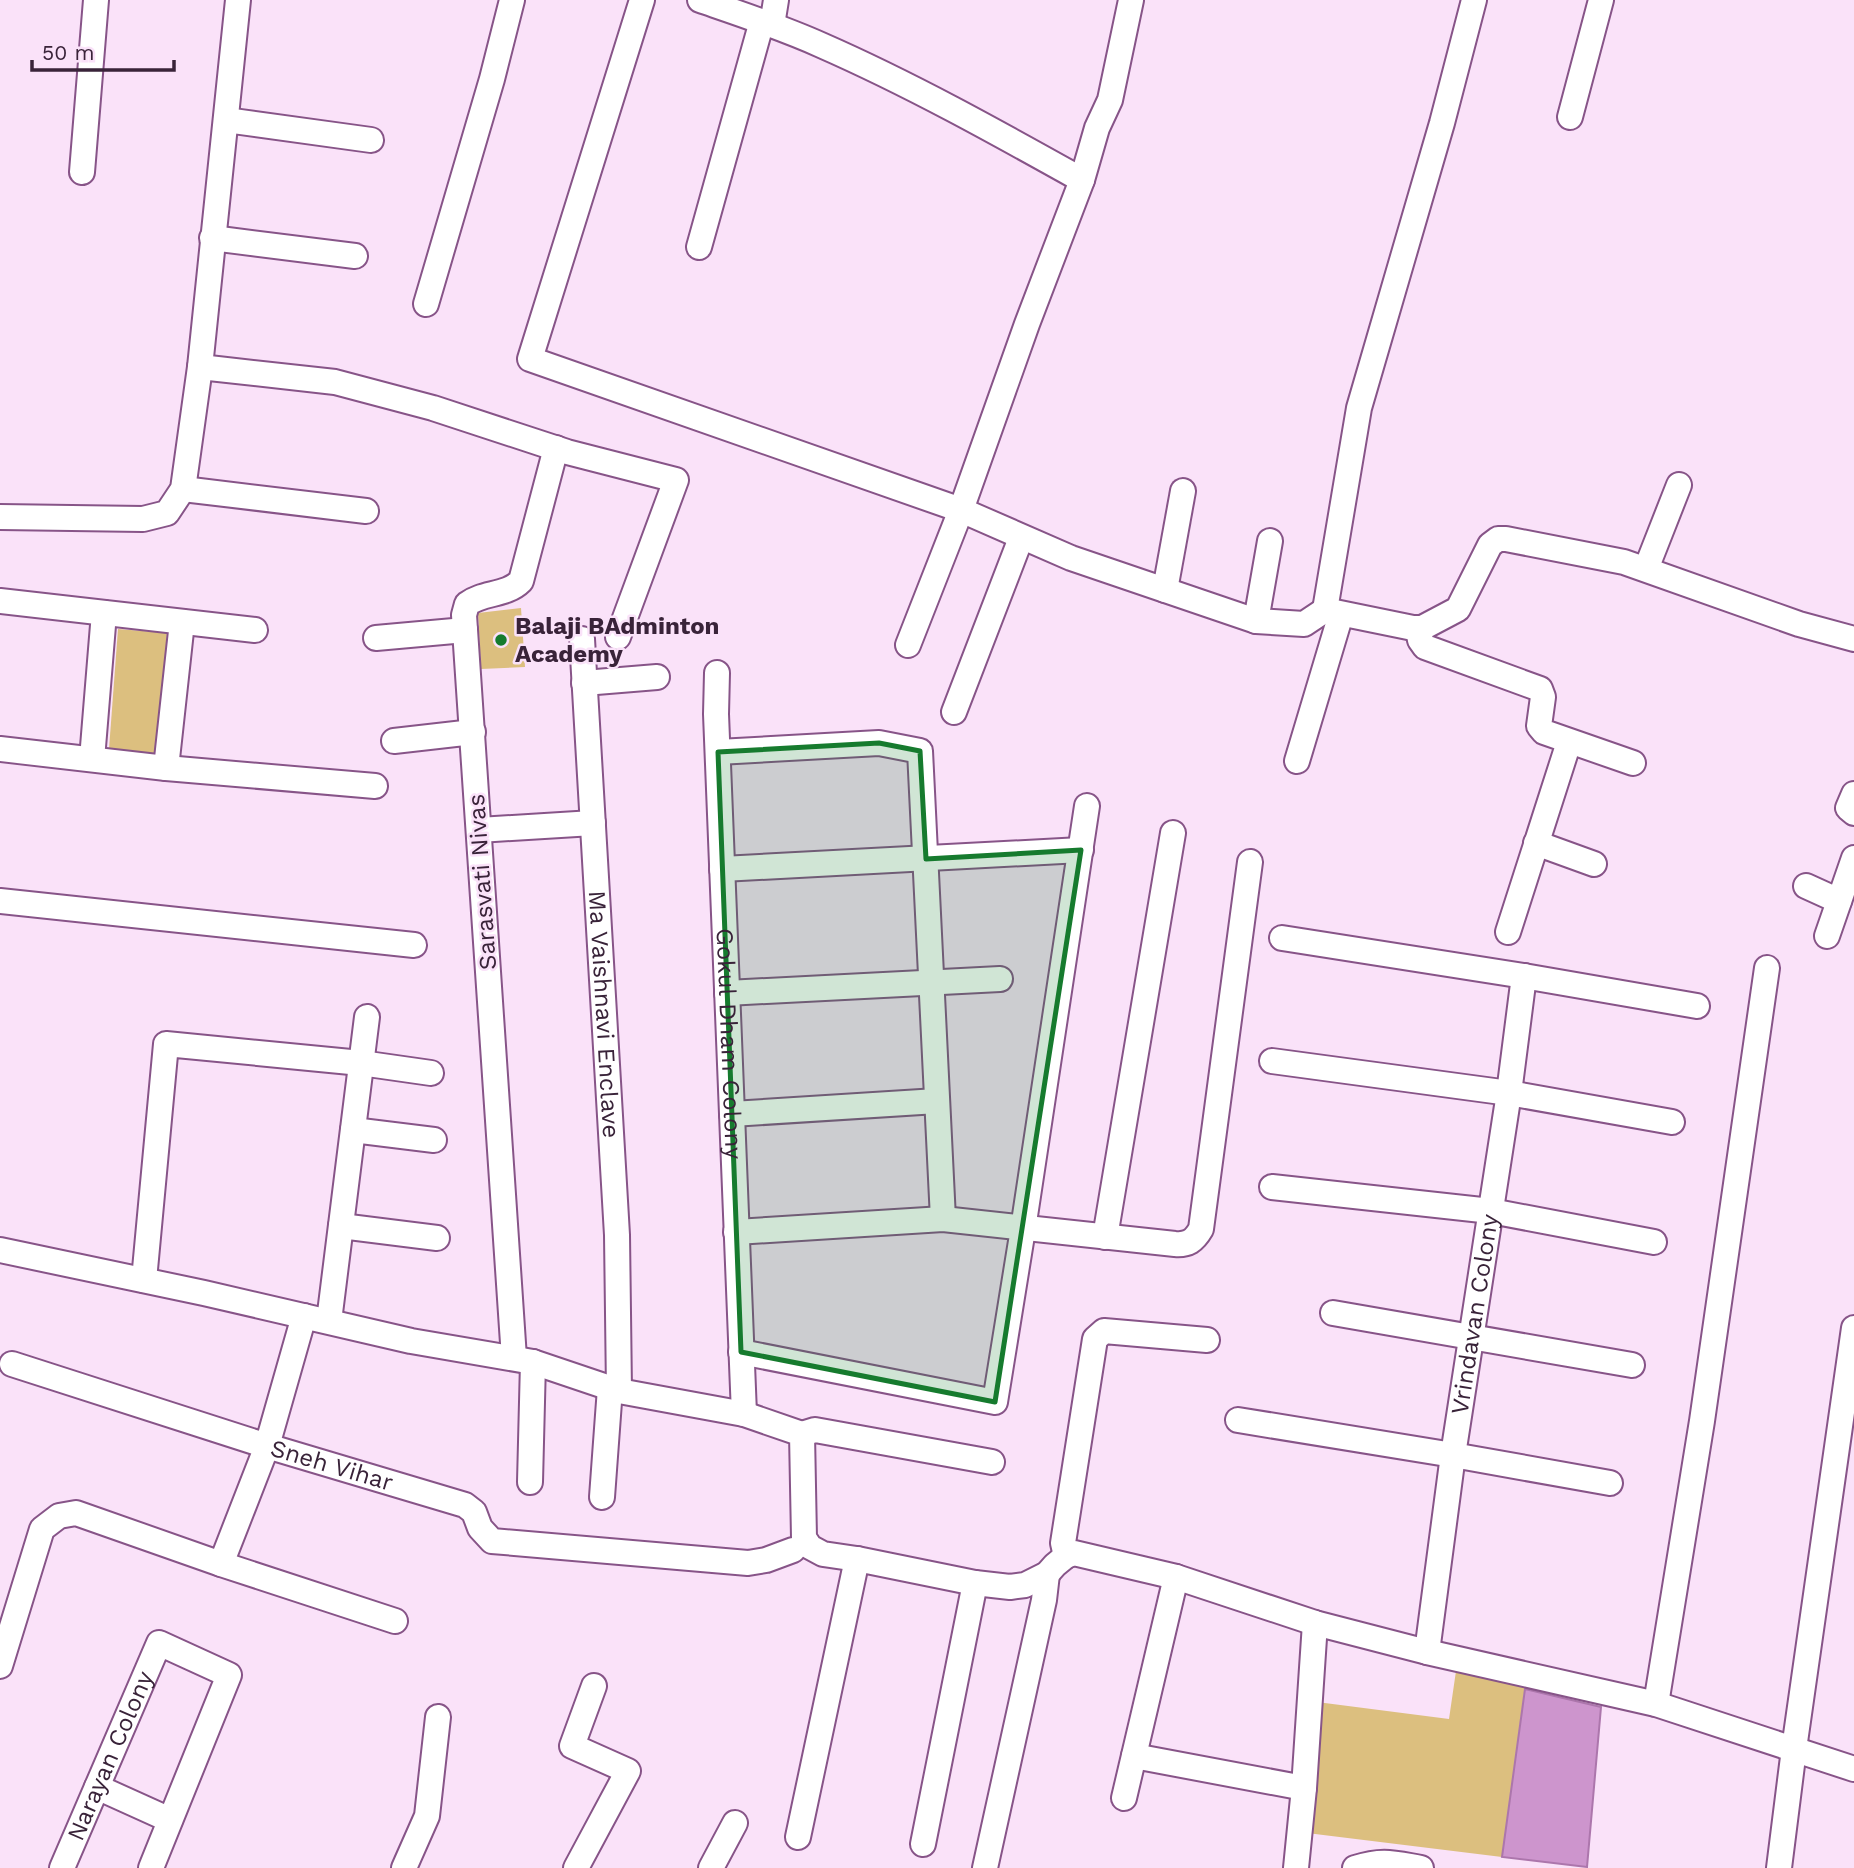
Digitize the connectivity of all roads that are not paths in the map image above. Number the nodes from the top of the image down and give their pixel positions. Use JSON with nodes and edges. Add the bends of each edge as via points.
{"nodes":[{"id":1,"x":96,"y":0,"type":"edge"},
{"id":2,"x":238,"y":0,"type":"edge"},
{"id":3,"x":512,"y":0,"type":"edge"},
{"id":4,"x":642,"y":0,"type":"edge"},
{"id":5,"x":700,"y":0,"type":"edge"},
{"id":6,"x":776,"y":0,"type":"edge"},
{"id":7,"x":1131,"y":0,"type":"edge"},
{"id":8,"x":1474,"y":0,"type":"edge"},
{"id":9,"x":1601,"y":0,"type":"edge"},
{"id":10,"x":767,"y":23,"type":"junction"},
{"id":11,"x":1570,"y":117,"type":"dead end"},
{"id":12,"x":226,"y":120,"type":"junction"},
{"id":13,"x":371,"y":140,"type":"dead end"},
{"id":14,"x":82,"y":172,"type":"dead end"},
{"id":15,"x":1082,"y":180,"type":"junction"},
{"id":16,"x":212,"y":238,"type":"junction"},
{"id":17,"x":699,"y":247,"type":"dead end"},
{"id":18,"x":355,"y":256,"type":"dead end"},
{"id":19,"x":426,"y":304,"type":"dead end"},
{"id":20,"x":200,"y":367,"type":"junction"},
{"id":21,"x":556,"y":448,"type":"junction"},
{"id":22,"x":1679,"y":485,"type":"dead end"},
{"id":23,"x":184,"y":489,"type":"junction"},
{"id":24,"x":1183,"y":491,"type":"dead end"},
{"id":25,"x":961,"y":510,"type":"junction"},
{"id":26,"x":366,"y":511,"type":"dead end"},
{"id":27,"x":0,"y":517,"type":"edge"},
{"id":28,"x":1021,"y":538,"type":"junction"},
{"id":29,"x":1270,"y":541,"type":"dead end"},
{"id":30,"x":1646,"y":569,"type":"junction"},
{"id":31,"x":1165,"y":590,"type":"junction"},
{"id":32,"x":0,"y":601,"type":"edge"},
{"id":33,"x":104,"y":612,"type":"junction"},
{"id":34,"x":1333,"y":612,"type":"junction"},
{"id":35,"x":1256,"y":621,"type":"junction"},
{"id":36,"x":181,"y":622,"type":"junction"},
{"id":37,"x":1418,"y":629,"type":"junction"},
{"id":38,"x":256,"y":630,"type":"dead end"},
{"id":39,"x":465,"y":630,"type":"junction"},
{"id":40,"x":618,"y":637,"type":"dead end"},
{"id":41,"x":376,"y":638,"type":"dead end"},
{"id":42,"x":582,"y":639,"type":"dead end"},
{"id":43,"x":1854,"y":639,"type":"edge"},
{"id":44,"x":908,"y":645,"type":"dead end"},
{"id":45,"x":717,"y":673,"type":"dead end"},
{"id":46,"x":657,"y":677,"type":"dead end"},
{"id":47,"x":584,"y":683,"type":"junction"},
{"id":48,"x":954,"y":712,"type":"dead end"},
{"id":49,"x":473,"y":732,"type":"junction"},
{"id":50,"x":394,"y":741,"type":"dead end"},
{"id":51,"x":1569,"y":742,"type":"junction"},
{"id":52,"x":0,"y":749,"type":"edge"},
{"id":53,"x":718,"y":752,"type":"junction"},
{"id":54,"x":92,"y":760,"type":"junction"},
{"id":55,"x":1297,"y":761,"type":"dead end"},
{"id":56,"x":1633,"y":763,"type":"dead end"},
{"id":57,"x":166,"y":768,"type":"junction"},
{"id":58,"x":375,"y":786,"type":"dead end"},
{"id":59,"x":1854,"y":794,"type":"edge"},
{"id":60,"x":1087,"y":806,"type":"dead end"},
{"id":61,"x":1854,"y":813,"type":"edge"},
{"id":62,"x":593,"y":823,"type":"junction"},
{"id":63,"x":479,"y":830,"type":"junction"},
{"id":64,"x":1172,"y":833,"type":"dead end"},
{"id":65,"x":1536,"y":843,"type":"junction"},
{"id":66,"x":1081,"y":850,"type":"junction"},
{"id":67,"x":1854,"y":858,"type":"edge"},
{"id":68,"x":926,"y":859,"type":"junction"},
{"id":69,"x":1250,"y":862,"type":"dead end"},
{"id":70,"x":1594,"y":864,"type":"dead end"},
{"id":71,"x":722,"y":869,"type":"junction"},
{"id":72,"x":1806,"y":886,"type":"dead end"},
{"id":73,"x":0,"y":901,"type":"edge"},
{"id":74,"x":1839,"y":901,"type":"junction"},
{"id":75,"x":1508,"y":932,"type":"dead end"},
{"id":76,"x":1828,"y":936,"type":"dead end"},
{"id":77,"x":1282,"y":937,"type":"dead end"},
{"id":78,"x":414,"y":945,"type":"dead end"},
{"id":79,"x":1768,"y":968,"type":"dead end"},
{"id":80,"x":1524,"y":976,"type":"junction"},
{"id":81,"x":1000,"y":979,"type":"dead end"},
{"id":82,"x":932,"y":983,"type":"junction"},
{"id":83,"x":727,"y":993,"type":"junction"},
{"id":84,"x":1697,"y":1006,"type":"dead end"},
{"id":85,"x":368,"y":1017,"type":"dead end"},
{"id":86,"x":1272,"y":1061,"type":"dead end"},
{"id":87,"x":362,"y":1063,"type":"junction"},
{"id":88,"x":431,"y":1073,"type":"dead end"},
{"id":89,"x":1509,"y":1093,"type":"junction"},
{"id":90,"x":937,"y":1101,"type":"junction"},
{"id":91,"x":732,"y":1114,"type":"junction"},
{"id":92,"x":1672,"y":1122,"type":"dead end"},
{"id":93,"x":353,"y":1130,"type":"junction"},
{"id":94,"x":434,"y":1140,"type":"dead end"},
{"id":95,"x":1272,"y":1187,"type":"dead end"},
{"id":96,"x":1491,"y":1211,"type":"junction"},
{"id":97,"x":943,"y":1219,"type":"junction"},
{"id":98,"x":341,"y":1226,"type":"junction"},
{"id":99,"x":1023,"y":1229,"type":"junction"},
{"id":100,"x":736,"y":1232,"type":"junction"},
{"id":101,"x":1105,"y":1237,"type":"junction"},
{"id":102,"x":437,"y":1238,"type":"dead end"},
{"id":103,"x":1654,"y":1242,"type":"dead end"},
{"id":104,"x":0,"y":1250,"type":"edge"},
{"id":105,"x":144,"y":1280,"type":"junction"},
{"id":106,"x":1332,"y":1313,"type":"dead end"},
{"id":107,"x":304,"y":1316,"type":"junction"},
{"id":108,"x":329,"y":1321,"type":"junction"},
{"id":109,"x":1854,"y":1328,"type":"edge"},
{"id":110,"x":1472,"y":1336,"type":"junction"},
{"id":111,"x":1206,"y":1340,"type":"dead end"},
{"id":112,"x":741,"y":1352,"type":"junction"},
{"id":113,"x":524,"y":1360,"type":"junction"},
{"id":114,"x":12,"y":1364,"type":"dead end"},
{"id":115,"x":1632,"y":1365,"type":"dead end"},
{"id":116,"x":615,"y":1390,"type":"junction"},
{"id":117,"x":744,"y":1414,"type":"junction"},
{"id":118,"x":1238,"y":1420,"type":"dead end"},
{"id":119,"x":802,"y":1434,"type":"junction"},
{"id":120,"x":267,"y":1446,"type":"junction"},
{"id":121,"x":1453,"y":1455,"type":"junction"},
{"id":122,"x":992,"y":1462,"type":"dead end"},
{"id":123,"x":530,"y":1482,"type":"dead end"},
{"id":124,"x":1610,"y":1483,"type":"dead end"},
{"id":125,"x":602,"y":1497,"type":"dead end"},
{"id":126,"x":793,"y":1550,"type":"dead end"},
{"id":127,"x":1066,"y":1556,"type":"junction"},
{"id":128,"x":857,"y":1559,"type":"junction"},
{"id":129,"x":221,"y":1564,"type":"junction"},
{"id":130,"x":1047,"y":1574,"type":"junction"},
{"id":131,"x":1176,"y":1577,"type":"junction"},
{"id":132,"x":975,"y":1583,"type":"junction"},
{"id":133,"x":395,"y":1620,"type":"dead end"},
{"id":134,"x":1315,"y":1623,"type":"junction"},
{"id":135,"x":1427,"y":1651,"type":"junction"},
{"id":136,"x":0,"y":1666,"type":"edge"},
{"id":137,"x":594,"y":1686,"type":"dead end"},
{"id":138,"x":1657,"y":1704,"type":"junction"},
{"id":139,"x":438,"y":1717,"type":"dead end"},
{"id":140,"x":1794,"y":1749,"type":"junction"},
{"id":141,"x":1134,"y":1756,"type":"junction"},
{"id":142,"x":1854,"y":1769,"type":"edge"},
{"id":143,"x":97,"y":1787,"type":"junction"},
{"id":144,"x":1304,"y":1788,"type":"junction"},
{"id":145,"x":1124,"y":1798,"type":"dead end"},
{"id":146,"x":170,"y":1820,"type":"junction"},
{"id":147,"x":735,"y":1823,"type":"dead end"},
{"id":148,"x":798,"y":1837,"type":"dead end"},
{"id":149,"x":923,"y":1844,"type":"dead end"},
{"id":150,"x":62,"y":1868,"type":"edge"},
{"id":151,"x":151,"y":1868,"type":"edge"},
{"id":152,"x":404,"y":1868,"type":"edge"},
{"id":153,"x":576,"y":1868,"type":"edge"},
{"id":154,"x":711,"y":1868,"type":"edge"},
{"id":155,"x":985,"y":1868,"type":"edge"},
{"id":156,"x":1296,"y":1868,"type":"edge"},
{"id":157,"x":1355,"y":1868,"type":"edge"},
{"id":158,"x":1421,"y":1868,"type":"edge"},
{"id":159,"x":1779,"y":1868,"type":"edge"}],
"edges":[{"from":1,"to":14,"type":"street"},
{"from":2,"to":12,"type":"street"},
{"from":3,"to":19,"type":"street"},
{"from":4,"to":25,"type":"street","via":[[530,359]]},
{"from":5,"to":10,"type":"street"},
{"from":6,"to":10,"type":"street"},
{"from":7,"to":15,"type":"street","via":[[1111,100],[1097,128]]},
{"from":8,"to":34,"type":"street","via":[[1359,408]]},
{"from":9,"to":11,"type":"street"},
{"from":10,"to":15,"type":"street","via":[[924,94]]},
{"from":10,"to":17,"type":"street"},
{"from":12,"to":13,"type":"street"},
{"from":12,"to":16,"type":"street"},
{"from":15,"to":25,"type":"street"},
{"from":16,"to":18,"type":"street"},
{"from":16,"to":20,"type":"street"},
{"from":20,"to":21,"type":"street","via":[[335,382]]},
{"from":20,"to":23,"type":"street"},
{"from":21,"to":39,"type":"street","name":"Sarasvati Nivas","via":[[521,581],[509,590],[467,604]]},
{"from":21,"to":40,"type":"street","via":[[676,480]]},
{"from":22,"to":30,"type":"street"},
{"from":23,"to":26,"type":"street"},
{"from":23,"to":27,"type":"street","via":[[167,513],[143,519]]},
{"from":24,"to":31,"type":"street"},
{"from":25,"to":28,"type":"street"},
{"from":25,"to":44,"type":"street"},
{"from":28,"to":31,"type":"street"},
{"from":28,"to":48,"type":"street"},
{"from":29,"to":35,"type":"street"},
{"from":30,"to":37,"type":"street","via":[[1498,539],[1490,545],[1458,609]]},
{"from":30,"to":43,"type":"street"},
{"from":31,"to":35,"type":"street"},
{"from":32,"to":33,"type":"street"},
{"from":33,"to":36,"type":"street"},
{"from":33,"to":54,"type":"street"},
{"from":34,"to":35,"type":"street","via":[[1304,624]]},
{"from":34,"to":37,"type":"street"},
{"from":34,"to":55,"type":"street"},
{"from":36,"to":38,"type":"street"},
{"from":36,"to":57,"type":"street"},
{"from":37,"to":51,"type":"street","via":[[1425,647],[1540,689],[1540,729]]},
{"from":39,"to":41,"type":"street"},
{"from":39,"to":49,"type":"street","name":"Sarasvati Nivas"},
{"from":42,"to":47,"type":"street","name":"Ma Vaishnavi Enclave"},
{"from":45,"to":53,"type":"street","name":"Gokul Dham Colony"},
{"from":46,"to":47,"type":"street"},
{"from":47,"to":62,"type":"street","name":"Ma Vaishnavi Enclave"},
{"from":49,"to":50,"type":"street"},
{"from":49,"to":63,"type":"street","name":"Sarasvati Nivas"},
{"from":51,"to":56,"type":"street"},
{"from":51,"to":65,"type":"street"},
{"from":52,"to":54,"type":"street"},
{"from":53,"to":68,"type":"street","via":[[879,743],[920,751]]},
{"from":53,"to":71,"type":"street","name":"Gokul Dham Colony"},
{"from":54,"to":57,"type":"street"},
{"from":57,"to":58,"type":"street"},
{"from":59,"to":61,"type":"street","via":[[1849,808]]},
{"from":60,"to":66,"type":"street"},
{"from":62,"to":63,"type":"street"},
{"from":62,"to":116,"type":"street","name":"Ma Vaishnavi Enclave","via":[[617,1235]]},
{"from":63,"to":113,"type":"street","name":"Sarasvati Nivas"},
{"from":64,"to":101,"type":"street"},
{"from":65,"to":70,"type":"street"},
{"from":65,"to":75,"type":"street"},
{"from":66,"to":68,"type":"street"},
{"from":66,"to":99,"type":"street"},
{"from":67,"to":74,"type":"street"},
{"from":68,"to":71,"type":"street"},
{"from":68,"to":82,"type":"street"},
{"from":69,"to":101,"type":"street","via":[[1201,1229],[1186,1245]]},
{"from":71,"to":83,"type":"street","name":"Gokul Dham Colony"},
{"from":72,"to":74,"type":"street"},
{"from":73,"to":78,"type":"street"},
{"from":74,"to":76,"type":"street"},
{"from":77,"to":80,"type":"street"},
{"from":79,"to":138,"type":"street"},
{"from":80,"to":84,"type":"street"},
{"from":80,"to":89,"type":"street","name":"Vrindavan Colony"},
{"from":81,"to":82,"type":"street"},
{"from":82,"to":83,"type":"street"},
{"from":82,"to":90,"type":"street"},
{"from":83,"to":91,"type":"street","name":"Gokul Dham Colony"},
{"from":85,"to":87,"type":"street"},
{"from":86,"to":89,"type":"street"},
{"from":87,"to":88,"type":"street"},
{"from":87,"to":93,"type":"street"},
{"from":87,"to":105,"type":"street","via":[[166,1044]]},
{"from":89,"to":92,"type":"street"},
{"from":89,"to":96,"type":"street","name":"Vrindavan Colony"},
{"from":90,"to":91,"type":"street"},
{"from":90,"to":97,"type":"street"},
{"from":91,"to":100,"type":"street","name":"Gokul Dham Colony"},
{"from":93,"to":94,"type":"street"},
{"from":93,"to":98,"type":"street"},
{"from":95,"to":96,"type":"street"},
{"from":96,"to":103,"type":"street"},
{"from":96,"to":110,"type":"street","name":"Vrindavan Colony"},
{"from":97,"to":99,"type":"street"},
{"from":97,"to":100,"type":"street"},
{"from":98,"to":102,"type":"street"},
{"from":98,"to":108,"type":"street"},
{"from":99,"to":101,"type":"street"},
{"from":99,"to":112,"type":"street","via":[[995,1402]]},
{"from":100,"to":112,"type":"street","name":"Gokul Dham Colony"},
{"from":104,"to":105,"type":"street"},
{"from":105,"to":107,"type":"street"},
{"from":106,"to":110,"type":"street"},
{"from":107,"to":108,"type":"street"},
{"from":107,"to":120,"type":"street"},
{"from":108,"to":113,"type":"street","via":[[411,1341]]},
{"from":109,"to":140,"type":"street"},
{"from":110,"to":115,"type":"street"},
{"from":110,"to":121,"type":"street","name":"Vrindavan Colony"},
{"from":111,"to":127,"type":"street","via":[[1104,1331],[1095,1339],[1063,1543]]},
{"from":112,"to":117,"type":"street","name":"Gokul Dham Colony"},
{"from":113,"to":116,"type":"street"},
{"from":113,"to":123,"type":"street","name":"Sarasvati Nivas"},
{"from":114,"to":120,"type":"street"},
{"from":116,"to":117,"type":"street"},
{"from":116,"to":125,"type":"street","name":"Ma Vaishnavi Enclave"},
{"from":117,"to":119,"type":"street"},
{"from":118,"to":121,"type":"street"},
{"from":119,"to":122,"type":"street","via":[[814,1430]]},
{"from":119,"to":128,"type":"street","via":[[804,1538],[823,1554]]},
{"from":120,"to":126,"type":"street","name":"Sneh Vihar","via":[[465,1505],[492,1541],[748,1563]]},
{"from":120,"to":129,"type":"street","name":"Sneh Vihar"},
{"from":121,"to":124,"type":"street"},
{"from":121,"to":135,"type":"street","name":"Vrindavan Colony"},
{"from":127,"to":130,"type":"street"},
{"from":127,"to":131,"type":"street","via":[[1074,1553]]},
{"from":128,"to":132,"type":"street"},
{"from":128,"to":148,"type":"street"},
{"from":129,"to":133,"type":"street"},
{"from":129,"to":136,"type":"street","via":[[76,1513],[59,1516],[42,1528]]},
{"from":130,"to":132,"type":"street","via":[[1010,1587]]},
{"from":130,"to":155,"type":"street"},
{"from":131,"to":134,"type":"street"},
{"from":131,"to":141,"type":"street"},
{"from":132,"to":149,"type":"street"},
{"from":134,"to":135,"type":"street"},
{"from":134,"to":144,"type":"street"},
{"from":135,"to":138,"type":"street"},
{"from":137,"to":153,"type":"street","via":[[572,1746],[628,1771]]},
{"from":138,"to":140,"type":"street"},
{"from":139,"to":152,"type":"street","via":[[427,1816]]},
{"from":140,"to":142,"type":"street"},
{"from":140,"to":159,"type":"street"},
{"from":141,"to":144,"type":"street"},
{"from":141,"to":145,"type":"street"},
{"from":143,"to":146,"type":"street"},
{"from":143,"to":146,"type":"street","name":"Narayan Colony","via":[[159,1643],[229,1675]]},
{"from":143,"to":150,"type":"street","name":"Narayan Colony"},
{"from":144,"to":156,"type":"street"},
{"from":146,"to":151,"type":"street"},
{"from":147,"to":154,"type":"street"},
{"from":157,"to":158,"type":"street","via":[[1386,1861]]}]}
